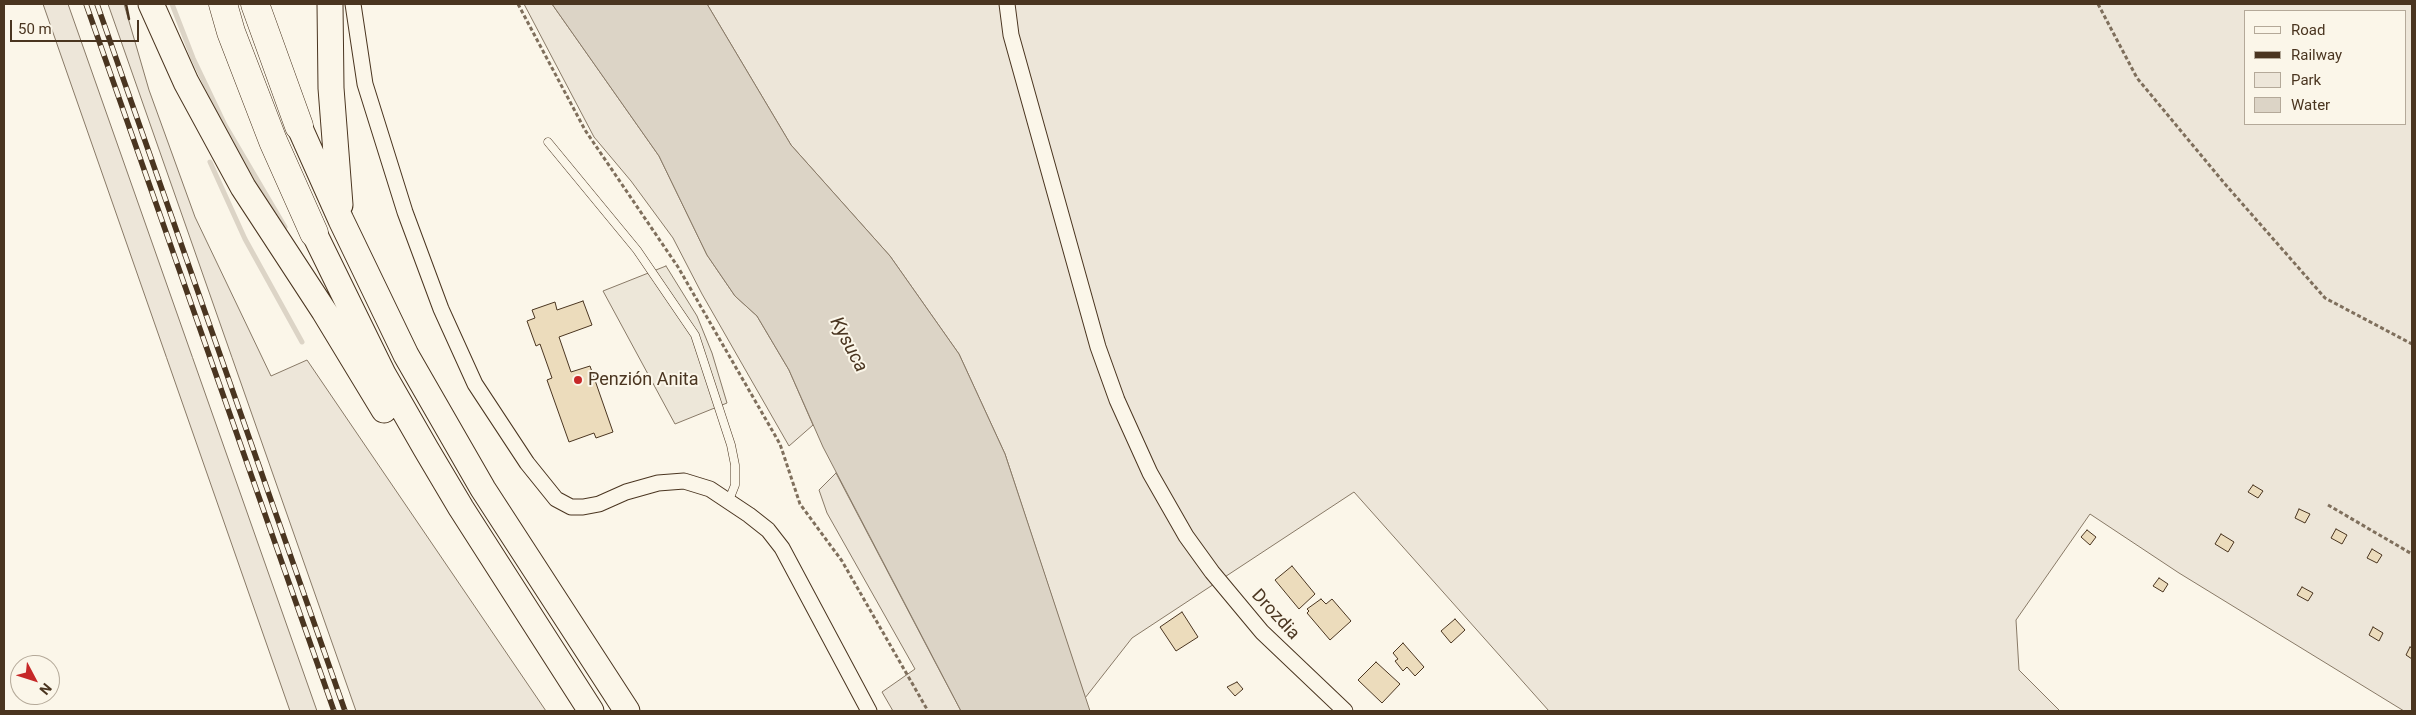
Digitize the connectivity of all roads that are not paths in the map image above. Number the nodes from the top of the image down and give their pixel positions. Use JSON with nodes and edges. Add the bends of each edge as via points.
{"nodes":[{"id":1,"x":151,"y":4,"type":"edge"},
{"id":2,"x":222,"y":4,"type":"edge"},
{"id":3,"x":255,"y":4,"type":"edge"},
{"id":4,"x":330,"y":4,"type":"edge"},
{"id":5,"x":352,"y":4,"type":"edge"},
{"id":6,"x":1007,"y":4,"type":"edge"},
{"id":7,"x":299,"y":126,"type":"joint"},
{"id":8,"x":548,"y":142,"type":"dead end"},
{"id":9,"x":341,"y":220,"type":"junction"},
{"id":10,"x":314,"y":232,"type":"joint"},
{"id":11,"x":426,"y":449,"type":"junction"},
{"id":12,"x":729,"y":500,"type":"junction"},
{"id":13,"x":591,"y":711,"type":"edge"},
{"id":14,"x":627,"y":711,"type":"edge"},
{"id":15,"x":869,"y":711,"type":"edge"},
{"id":16,"x":1345,"y":711,"type":"edge"}],
"edges":[{"from":1,"to":11,"type":"main road","via":[[186,82],[244,187],[401,437]]},
{"from":2,"to":10,"type":"highway","via":[[273,141]]},
{"from":3,"to":7,"type":"highway"},
{"from":4,"to":9,"type":"main road","via":[[331,88]]},
{"from":5,"to":12,"type":"street","via":[[366,84],[405,212],[438,300],[475,384],[527,462],[556,499],[571,507],[599,504],[658,483],[684,481],[710,489]]},
{"from":6,"to":16,"type":"street","name":"Drozdia","via":[[1011,35],[1098,347],[1117,400],[1150,473],[1186,536],[1212,572],[1262,632]]},
{"from":7,"to":9,"type":"main road"},
{"from":8,"to":12,"type":"lane","via":[[637,250],[695,335],[732,451],[735,485]]},
{"from":9,"to":14,"type":"main road","via":[[406,356],[478,481]]},
{"from":10,"to":11,"type":"main road","via":[[383,374]]},
{"from":11,"to":13,"type":"main road"},
{"from":12,"to":15,"type":"street","via":[[768,530],[782,548]]}]}
